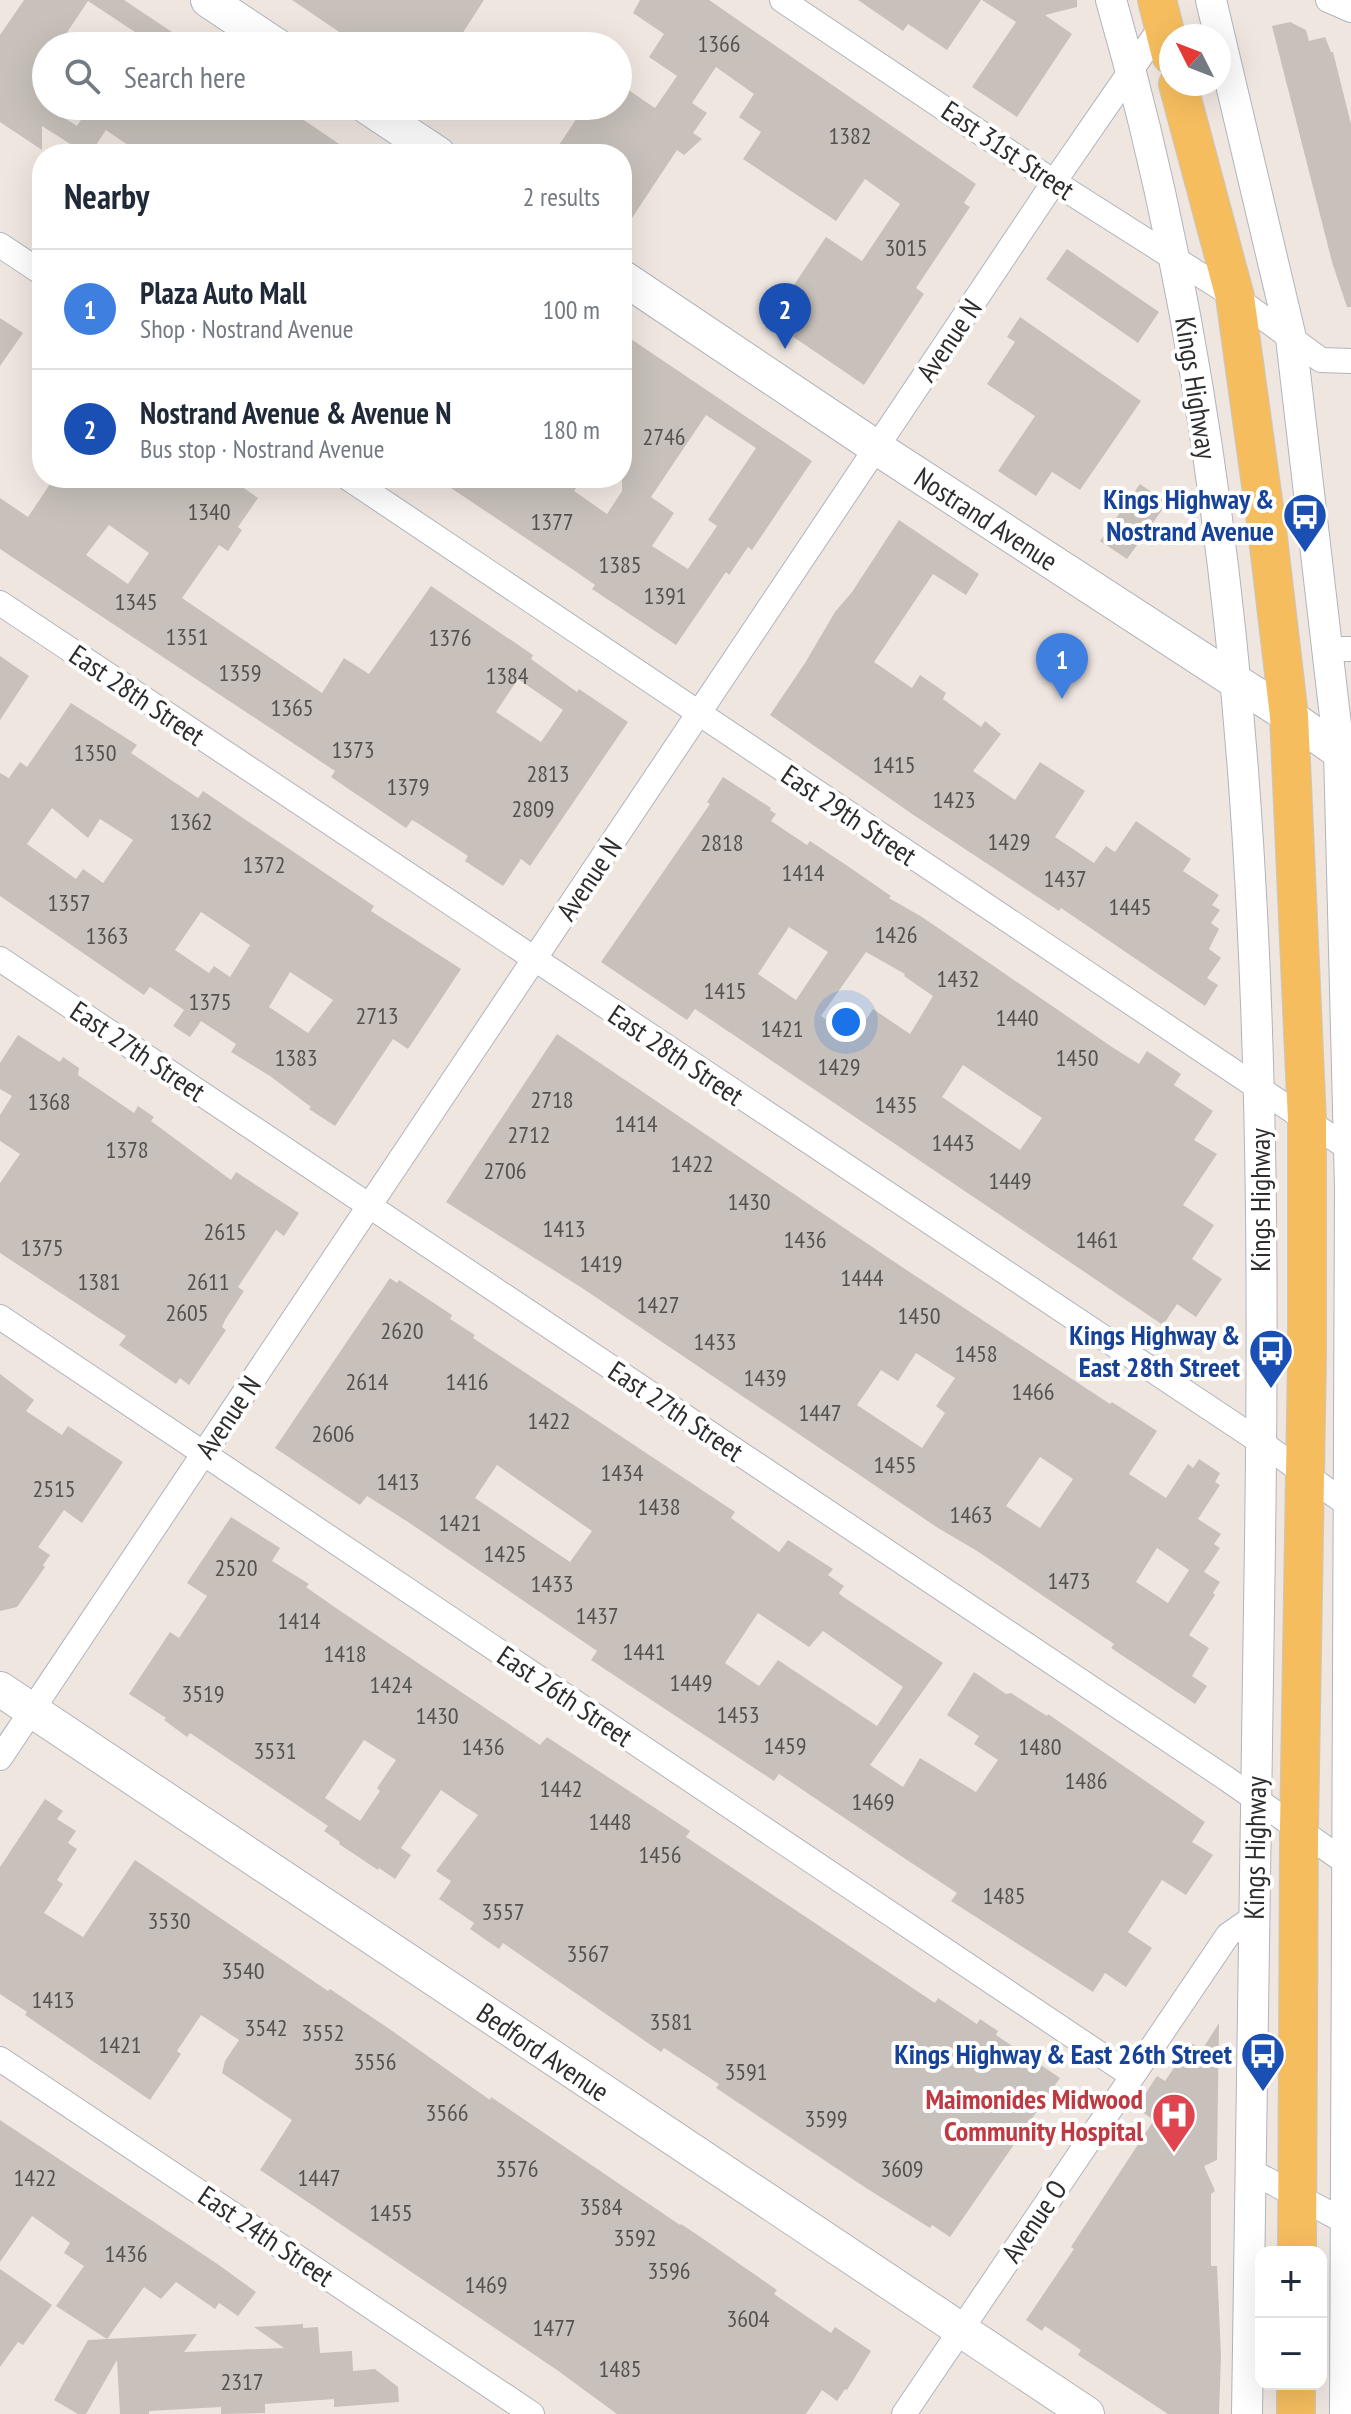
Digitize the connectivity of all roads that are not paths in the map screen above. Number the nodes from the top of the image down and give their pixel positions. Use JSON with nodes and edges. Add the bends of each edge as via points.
{"nodes":[{"id":1,"x":208,"y":0,"type":"edge"},
{"id":2,"x":782,"y":0,"type":"edge"},
{"id":3,"x":1111,"y":0,"type":"edge"},
{"id":4,"x":1211,"y":0,"type":"edge"},
{"id":5,"x":1328,"y":0,"type":"edge"},
{"id":6,"x":1351,"y":10,"type":"edge"},
{"id":7,"x":1167,"y":20,"type":"edge"},
{"id":8,"x":256,"y":32,"type":"edge"},
{"id":9,"x":1131,"y":70,"type":"junction"},
{"id":10,"x":1181,"y":96,"type":"edge"},
{"id":11,"x":387,"y":120,"type":"edge"},
{"id":12,"x":423,"y":144,"type":"edge"},
{"id":13,"x":1054,"y":182,"type":"junction"},
{"id":14,"x":0,"y":245,"type":"edge"},
{"id":15,"x":1173,"y":257,"type":"junction"},
{"id":16,"x":32,"y":266,"type":"edge"},
{"id":17,"x":632,"y":284,"type":"edge"},
{"id":18,"x":1235,"y":297,"type":"junction"},
{"id":19,"x":1291,"y":338,"type":"junction"},
{"id":20,"x":1351,"y":361,"type":"edge"},
{"id":21,"x":877,"y":448,"type":"junction"},
{"id":22,"x":363,"y":488,"type":"edge"},
{"id":23,"x":0,"y":603,"type":"edge"},
{"id":24,"x":1339,"y":649,"type":"edge"},
{"id":25,"x":1237,"y":683,"type":"junction"},
{"id":26,"x":699,"y":714,"type":"junction"},
{"id":27,"x":1289,"y":716,"type":"junction"},
{"id":28,"x":1345,"y":756,"type":"edge"},
{"id":29,"x":0,"y":959,"type":"edge"},
{"id":30,"x":534,"y":961,"type":"junction"},
{"id":31,"x":1260,"y":1089,"type":"junction"},
{"id":32,"x":1307,"y":1121,"type":"junction"},
{"id":33,"x":1350,"y":1150,"type":"edge"},
{"id":34,"x":369,"y":1206,"type":"junction"},
{"id":35,"x":0,"y":1317,"type":"edge"},
{"id":36,"x":1262,"y":1443,"type":"junction"},
{"id":37,"x":204,"y":1453,"type":"junction"},
{"id":38,"x":1305,"y":1474,"type":"junction"},
{"id":39,"x":1350,"y":1507,"type":"edge"},
{"id":40,"x":0,"y":1689,"type":"edge"},
{"id":41,"x":32,"y":1711,"type":"junction"},
{"id":42,"x":0,"y":1758,"type":"edge"},
{"id":43,"x":1257,"y":1799,"type":"junction"},
{"id":44,"x":1299,"y":1830,"type":"junction"},
{"id":45,"x":1350,"y":1865,"type":"edge"},
{"id":46,"x":1254,"y":1917,"type":"junction"},
{"id":47,"x":0,"y":2059,"type":"edge"},
{"id":48,"x":1131,"y":2075,"type":"junction"},
{"id":49,"x":1251,"y":2171,"type":"junction"},
{"id":50,"x":1297,"y":2196,"type":"junction"},
{"id":51,"x":1349,"y":2224,"type":"edge"},
{"id":52,"x":1297,"y":2246,"type":"edge"},
{"id":53,"x":960,"y":2331,"type":"junction"},
{"id":54,"x":1296,"y":2390,"type":"edge"},
{"id":55,"x":532,"y":2414,"type":"edge"},
{"id":56,"x":904,"y":2414,"type":"edge"},
{"id":57,"x":1087,"y":2414,"type":"edge"},
{"id":58,"x":1247,"y":2414,"type":"edge"},
{"id":59,"x":1296,"y":2414,"type":"edge"},
{"id":60,"x":1345,"y":2414,"type":"edge"}],
"edges":[{"from":1,"to":8,"type":"main road"},
{"from":2,"to":13,"type":"street","name":"East 31st Street"},
{"from":3,"to":9,"type":"street","name":"Kings Highway"},
{"from":4,"to":19,"type":"street"},
{"from":5,"to":6,"type":"street"},
{"from":7,"to":9,"type":"street","name":"Avenue N"},
{"from":9,"to":13,"type":"street","name":"Avenue N"},
{"from":9,"to":15,"type":"street","name":"Kings Highway"},
{"from":10,"to":18,"type":"main road","name":"Kings Highway"},
{"from":11,"to":12,"type":"main road"},
{"from":13,"to":15,"type":"street","name":"East 31st Street"},
{"from":13,"to":21,"type":"street","name":"Avenue N"},
{"from":14,"to":16,"type":"street"},
{"from":15,"to":18,"type":"street","name":"East 31st Street"},
{"from":15,"to":25,"type":"street","name":"Kings Highway","via":[[1194,354]]},
{"from":17,"to":21,"type":"main road","name":"Nostrand Avenue"},
{"from":18,"to":19,"type":"street","name":"East 31st Street"},
{"from":18,"to":27,"type":"main road","name":"Kings Highway"},
{"from":19,"to":20,"type":"street","name":"East 31st Street","via":[[1321,360]]},
{"from":19,"to":24,"type":"street"},
{"from":21,"to":25,"type":"main road","name":"Nostrand Avenue"},
{"from":21,"to":26,"type":"street","name":"Avenue N"},
{"from":22,"to":26,"type":"street","name":"East 29th Street"},
{"from":23,"to":30,"type":"street","name":"East 28th Street"},
{"from":24,"to":28,"type":"street"},
{"from":25,"to":27,"type":"main road","name":"Nostrand Avenue"},
{"from":25,"to":31,"type":"street","name":"Kings Highway"},
{"from":26,"to":30,"type":"street","name":"Avenue N"},
{"from":26,"to":31,"type":"street","name":"East 29th Street"},
{"from":27,"to":28,"type":"main road","name":"Nostrand Avenue"},
{"from":27,"to":32,"type":"main road","name":"Kings Highway"},
{"from":28,"to":33,"type":"street"},
{"from":29,"to":34,"type":"street","name":"East 27th Street"},
{"from":30,"to":34,"type":"street","name":"Avenue N"},
{"from":30,"to":36,"type":"street","name":"East 28th Street"},
{"from":31,"to":32,"type":"street","name":"East 29th Street"},
{"from":31,"to":36,"type":"street","name":"Kings Highway"},
{"from":32,"to":33,"type":"street","name":"East 29th Street"},
{"from":32,"to":38,"type":"main road","name":"Kings Highway"},
{"from":33,"to":39,"type":"street"},
{"from":34,"to":37,"type":"street","name":"Avenue N"},
{"from":34,"to":43,"type":"street","name":"East 27th Street"},
{"from":35,"to":37,"type":"street","name":"East 26th Street"},
{"from":36,"to":38,"type":"street","name":"East 28th Street"},
{"from":36,"to":43,"type":"street","name":"Kings Highway"},
{"from":37,"to":41,"type":"street","name":"Avenue N"},
{"from":37,"to":48,"type":"street","name":"East 26th Street"},
{"from":38,"to":39,"type":"street","name":"East 28th Street"},
{"from":38,"to":44,"type":"main road","name":"Kings Highway"},
{"from":39,"to":45,"type":"street"},
{"from":40,"to":41,"type":"main road","name":"Bedford Avenue"},
{"from":41,"to":42,"type":"street","name":"Avenue N"},
{"from":41,"to":53,"type":"main road","name":"Bedford Avenue"},
{"from":43,"to":44,"type":"street","name":"East 27th Street"},
{"from":43,"to":46,"type":"street","name":"Kings Highway"},
{"from":44,"to":45,"type":"street","name":"East 27th Street"},
{"from":44,"to":50,"type":"main road","name":"Kings Highway"},
{"from":45,"to":51,"type":"street"},
{"from":46,"to":48,"type":"street","name":"Avenue O","via":[[1228,1935]]},
{"from":46,"to":49,"type":"street","name":"Kings Highway"},
{"from":47,"to":55,"type":"street","name":"East 24th Street"},
{"from":48,"to":53,"type":"street","name":"Avenue O"},
{"from":49,"to":50,"type":"street"},
{"from":49,"to":58,"type":"street","name":"Kings Highway"},
{"from":50,"to":51,"type":"street"},
{"from":50,"to":52,"type":"main road","name":"Kings Highway"},
{"from":51,"to":60,"type":"street"},
{"from":53,"to":56,"type":"street","name":"Avenue O"},
{"from":53,"to":57,"type":"main road","name":"Bedford Avenue"},
{"from":54,"to":59,"type":"main road"}]}
